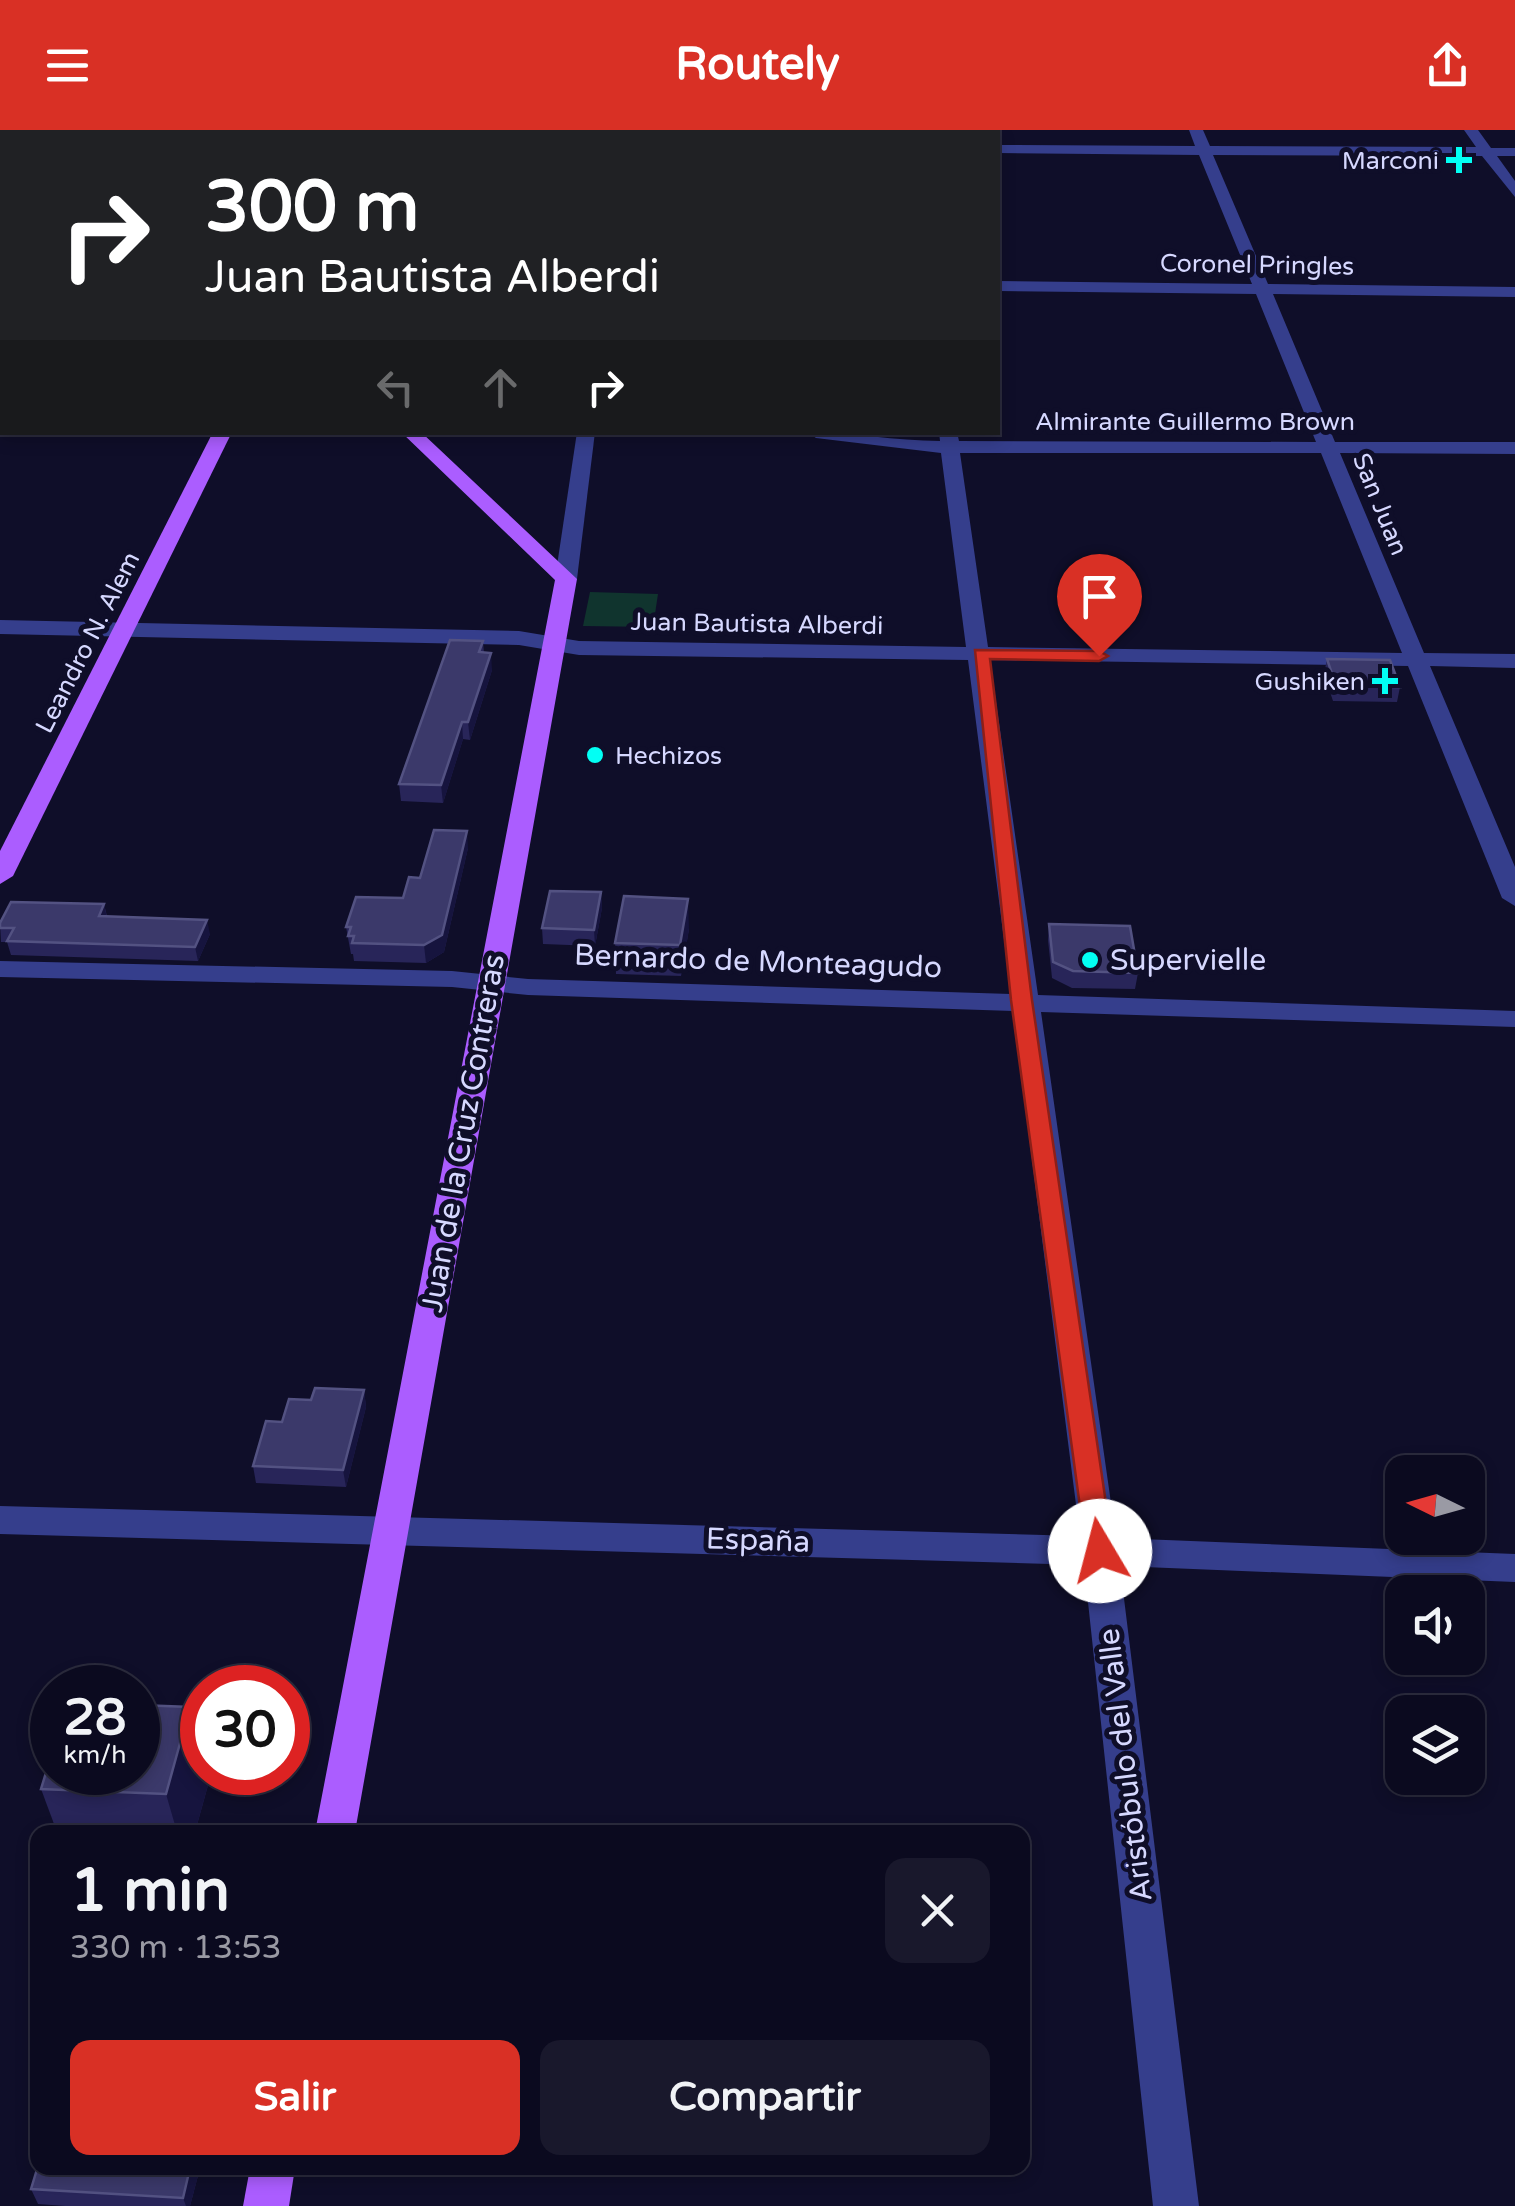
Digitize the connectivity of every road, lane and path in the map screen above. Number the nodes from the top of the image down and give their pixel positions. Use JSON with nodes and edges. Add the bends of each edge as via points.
{"nodes":[{"id":1,"x":1196,"y":130,"type":"edge"},
{"id":2,"x":1472,"y":130,"type":"edge"},
{"id":3,"x":1000,"y":149,"type":"edge"},
{"id":4,"x":1204,"y":150,"type":"junction"},
{"id":5,"x":1487,"y":152,"type":"junction"},
{"id":6,"x":1515,"y":152,"type":"edge"},
{"id":7,"x":1515,"y":192,"type":"edge"},
{"id":8,"x":1000,"y":286,"type":"edge"},
{"id":9,"x":1264,"y":288,"type":"junction"},
{"id":10,"x":1515,"y":292,"type":"edge"},
{"id":11,"x":222,"y":435,"type":"edge"},
{"id":12,"x":413,"y":435,"type":"edge"},
{"id":13,"x":586,"y":435,"type":"edge"},
{"id":14,"x":866,"y":435,"type":"edge"},
{"id":15,"x":949,"y":440,"type":"edge"},
{"id":16,"x":1328,"y":446,"type":"junction"},
{"id":17,"x":1515,"y":448,"type":"edge"},
{"id":18,"x":566,"y":578,"type":"junction"},
{"id":19,"x":0,"y":627,"type":"edge"},
{"id":20,"x":124,"y":630,"type":"junction"},
{"id":21,"x":554,"y":644,"type":"junction"},
{"id":22,"x":981,"y":654,"type":"junction"},
{"id":23,"x":1414,"y":660,"type":"junction"},
{"id":24,"x":1515,"y":661,"type":"edge"},
{"id":25,"x":0,"y":876,"type":"edge"},
{"id":26,"x":1515,"y":898,"type":"edge"},
{"id":27,"x":0,"y":969,"type":"edge"},
{"id":28,"x":490,"y":983,"type":"junction"},
{"id":29,"x":1022,"y":1000,"type":"junction"},
{"id":30,"x":1515,"y":1019,"type":"edge"},
{"id":31,"x":0,"y":1520,"type":"edge"},
{"id":32,"x":391,"y":1528,"type":"junction"},
{"id":33,"x":1100,"y":1551,"type":"junction"},
{"id":34,"x":1515,"y":1568,"type":"edge"},
{"id":35,"x":336,"y":1825,"type":"edge"},
{"id":36,"x":273,"y":2175,"type":"edge"},
{"id":37,"x":266,"y":2206,"type":"edge"},
{"id":38,"x":1176,"y":2206,"type":"edge"}],
"edges":[{"from":1,"to":4,"type":"street","name":"San Juan"},
{"from":2,"to":5,"type":"street"},
{"from":3,"to":4,"type":"street"},
{"from":4,"to":5,"type":"street"},
{"from":4,"to":9,"type":"street","name":"San Juan"},
{"from":5,"to":6,"type":"street"},
{"from":5,"to":7,"type":"street"},
{"from":8,"to":9,"type":"street","name":"Coronel Pringles"},
{"from":9,"to":10,"type":"street","name":"Coronel Pringles"},
{"from":9,"to":16,"type":"street","name":"San Juan"},
{"from":11,"to":20,"type":"main road","name":"Leandro N. Alem"},
{"from":12,"to":18,"type":"main road"},
{"from":13,"to":18,"type":"street","name":"Juan de la Cruz Contreras"},
{"from":14,"to":15,"type":"street","name":"Almirante Guillermo Brown"},
{"from":15,"to":16,"type":"street","name":"Almirante Guillermo Brown"},
{"from":15,"to":22,"type":"street","name":"Aristóbulo del Valle"},
{"from":16,"to":17,"type":"street","name":"Almirante Guillermo Brown"},
{"from":16,"to":23,"type":"street","name":"San Juan"},
{"from":18,"to":21,"type":"main road","name":"Juan de la Cruz Contreras"},
{"from":19,"to":20,"type":"street","name":"Juan Bautista Alberdi"},
{"from":20,"to":21,"type":"street","name":"Juan Bautista Alberdi"},
{"from":20,"to":25,"type":"main road","name":"Leandro N. Alem"},
{"from":21,"to":22,"type":"street","name":"Juan Bautista Alberdi"},
{"from":21,"to":28,"type":"main road","name":"Juan de la Cruz Contreras"},
{"from":22,"to":23,"type":"street","name":"Juan Bautista Alberdi"},
{"from":22,"to":29,"type":"street","name":"Aristóbulo del Valle"},
{"from":23,"to":24,"type":"street","name":"Juan Bautista Alberdi"},
{"from":23,"to":26,"type":"street","name":"San Juan"},
{"from":27,"to":28,"type":"street","name":"Bernardo de Monteagudo"},
{"from":28,"to":29,"type":"street","name":"Bernardo de Monteagudo"},
{"from":28,"to":32,"type":"main road","name":"Juan de la Cruz Contreras"},
{"from":29,"to":30,"type":"street","name":"Bernardo de Monteagudo"},
{"from":29,"to":33,"type":"street","name":"Aristóbulo del Valle"},
{"from":31,"to":32,"type":"street","name":"España"},
{"from":32,"to":33,"type":"street","name":"España"},
{"from":32,"to":35,"type":"main road","name":"Juan de la Cruz Contreras"},
{"from":33,"to":34,"type":"street","name":"España"},
{"from":33,"to":38,"type":"street","name":"Aristóbulo del Valle"},
{"from":36,"to":37,"type":"main road"}]}
